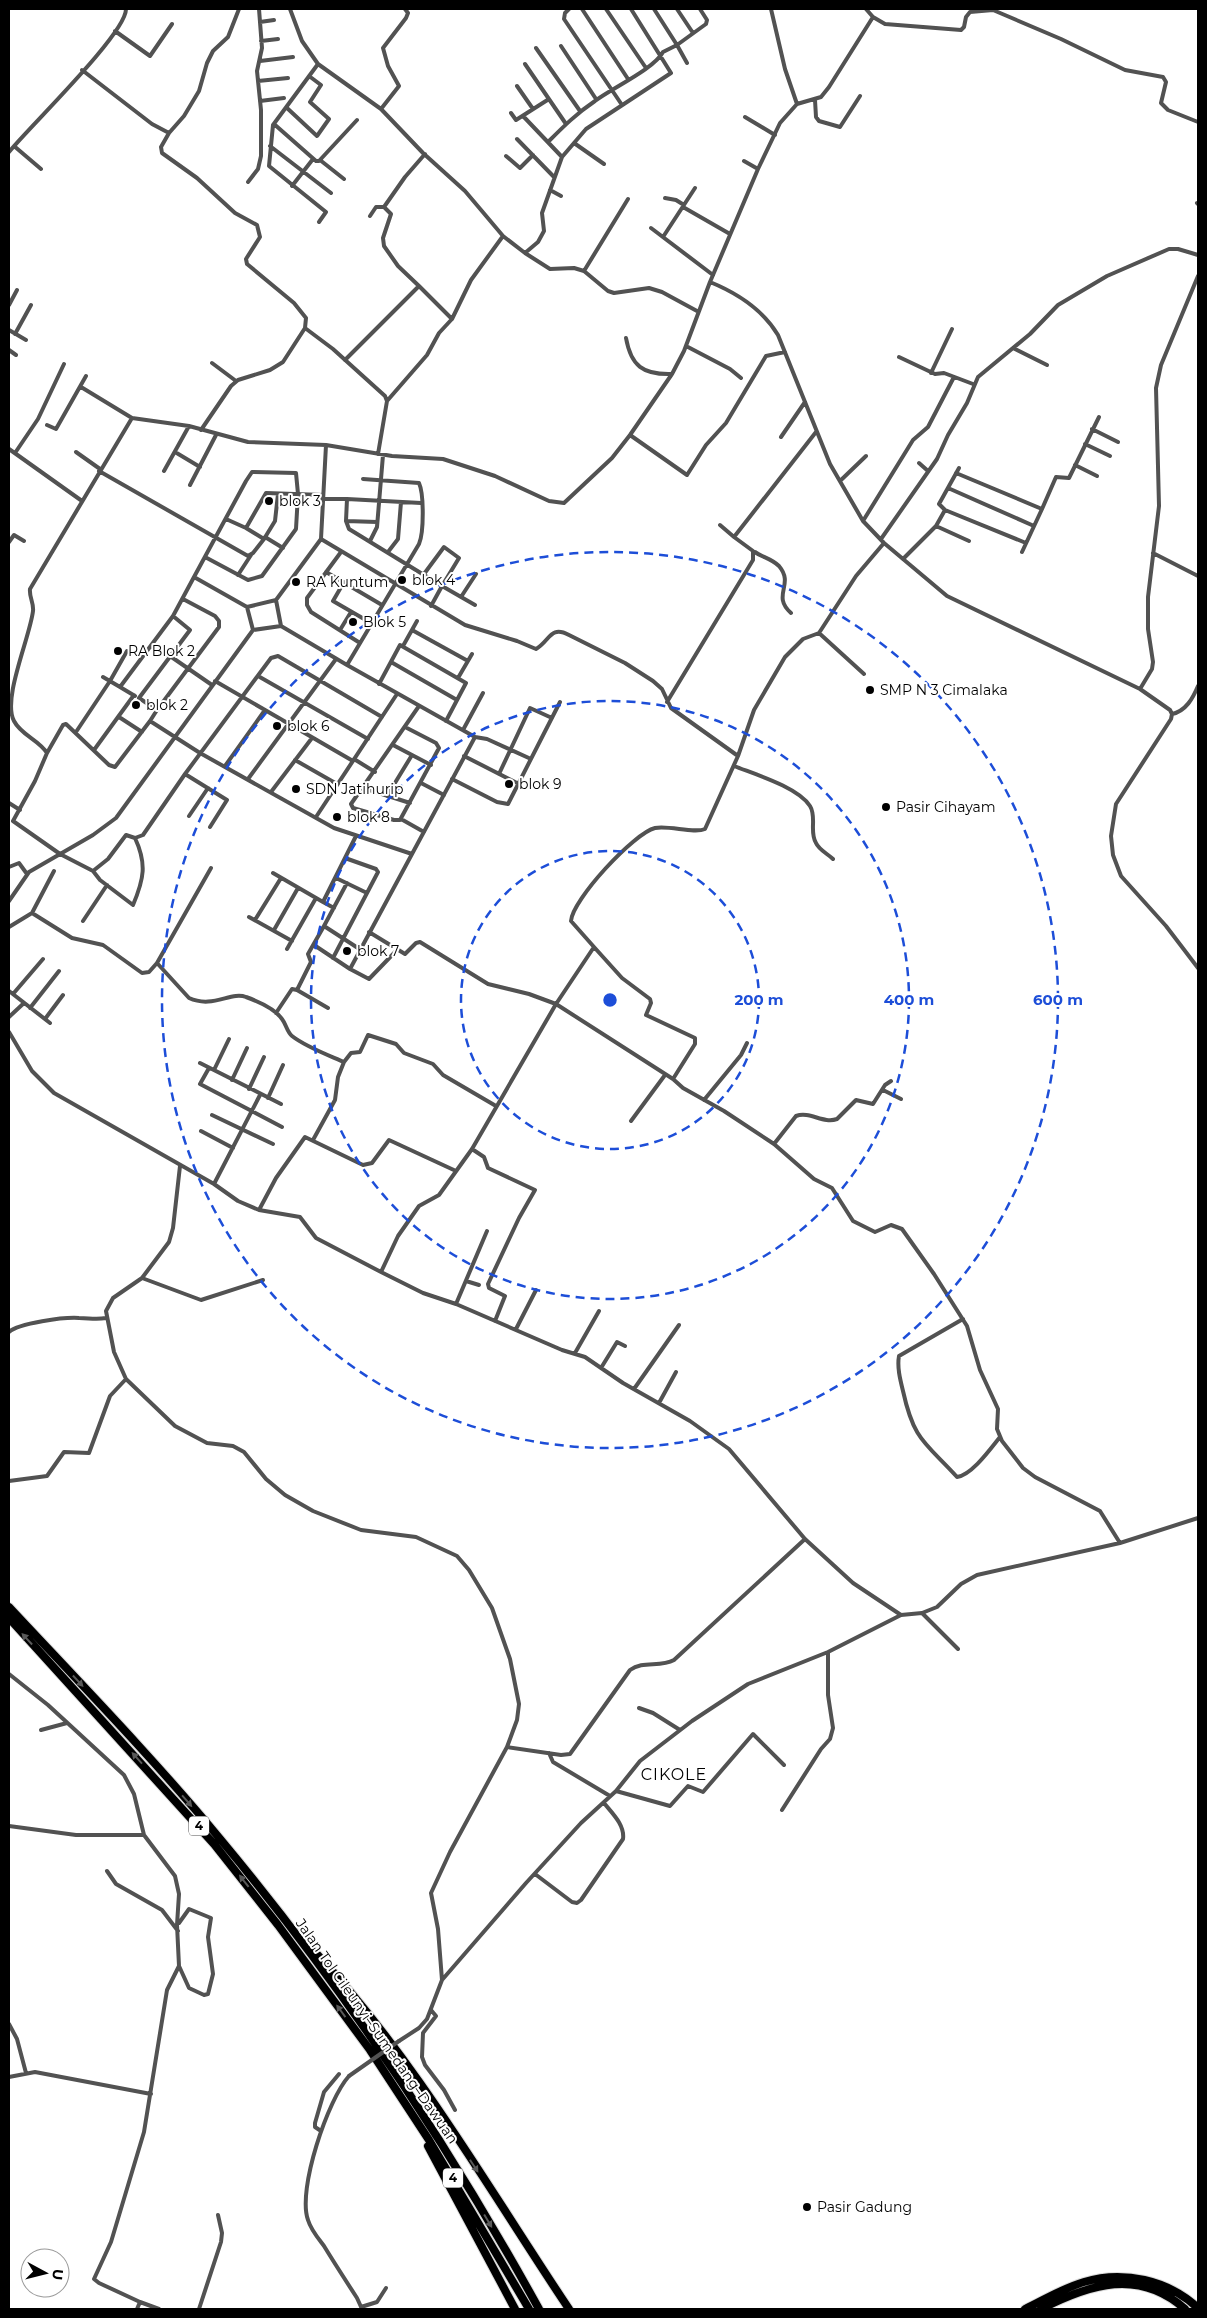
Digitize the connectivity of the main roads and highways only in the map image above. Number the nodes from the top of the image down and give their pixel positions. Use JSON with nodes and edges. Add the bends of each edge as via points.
{"nodes":[{"id":1,"x":9,"y":1606,"type":"edge"},
{"id":2,"x":9,"y":1618,"type":"edge"},
{"id":3,"x":284,"y":1920,"type":"junction"},
{"id":4,"x":370,"y":2050,"type":"junction"},
{"id":5,"x":1198,"y":2308,"type":"edge"},
{"id":6,"x":515,"y":2309,"type":"edge"},
{"id":7,"x":529,"y":2309,"type":"edge"},
{"id":8,"x":539,"y":2309,"type":"edge"},
{"id":9,"x":569,"y":2309,"type":"edge"},
{"id":10,"x":1025,"y":2309,"type":"edge"},
{"id":11,"x":1041,"y":2309,"type":"edge"},
{"id":12,"x":1185,"y":2309,"type":"edge"}],
"edges":[{"from":1,"to":3,"type":"highway","name":"Jalan Tol Cileunyi–Sumedang–Dawuan","number":"4","one_way":true,"via":[[180,1793]]},
{"from":4,"to":2,"type":"highway","name":"Jalan Tol Cileunyi–Sumedang–Dawuan","number":"4","one_way":true,"via":[[214,1844]]},
{"from":3,"to":8,"type":"highway","name":"Jalan Tol Cileunyi–Sumedang–Dawuan","number":"4","one_way":true,"via":[[329,1978],[417,2106],[467,2184]]},
{"from":3,"to":9,"type":"highway","one_way":true,"via":[[336,1975],[412,2070]]},
{"from":4,"to":6,"type":"highway","via":[[426,2143]]},
{"from":4,"to":7,"type":"highway","name":"Jalan Tol Cileunyi–Sumedang–Dawuan","number":"4","via":[[460,2189]]},
{"from":5,"to":10,"type":"highway","via":[[1168,2287],[1151,2281],[1115,2277],[1083,2282]]},
{"from":11,"to":12,"type":"highway","via":[[1085,2288],[1115,2283],[1148,2287]]}]}
